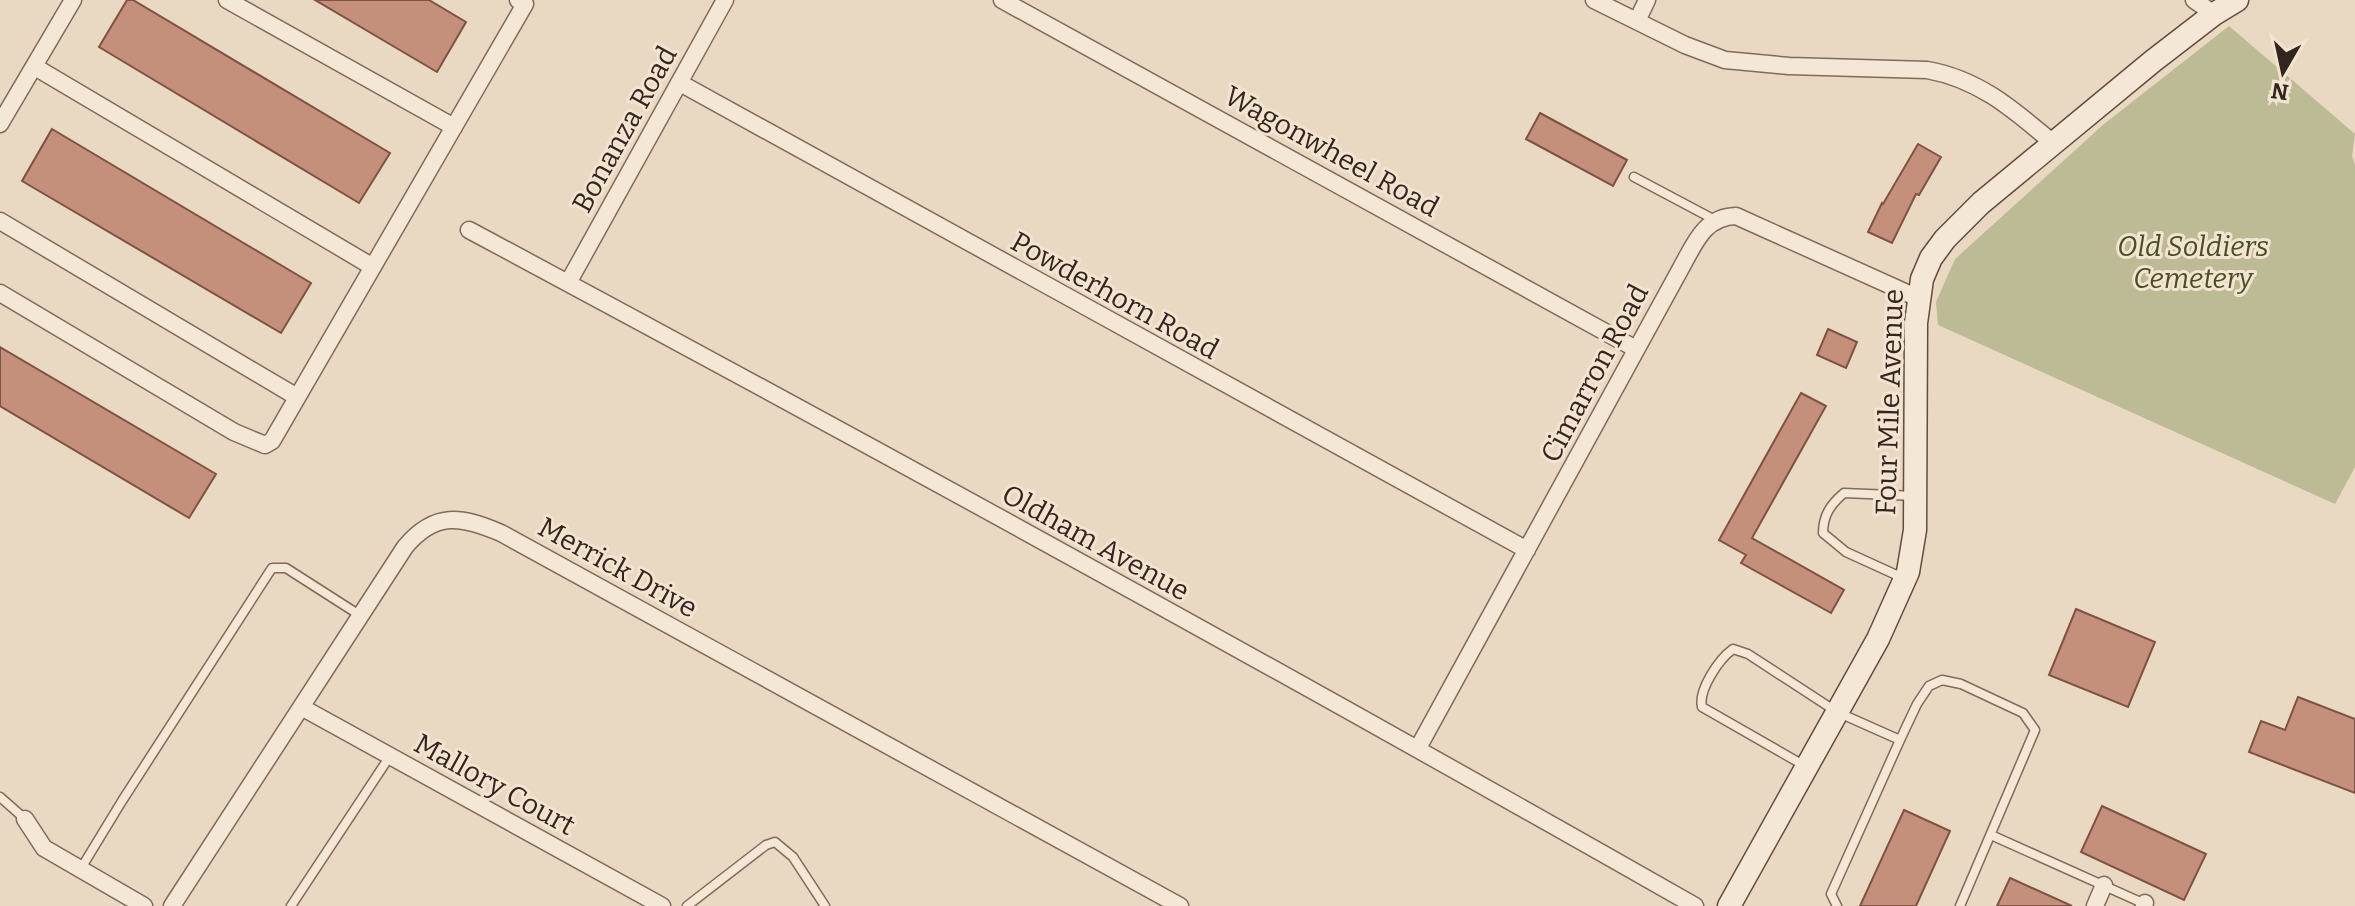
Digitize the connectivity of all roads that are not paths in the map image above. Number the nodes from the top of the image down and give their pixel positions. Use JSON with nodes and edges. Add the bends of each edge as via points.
{"nodes":[{"id":1,"x":73,"y":0,"type":"edge"},
{"id":2,"x":227,"y":0,"type":"edge"},
{"id":3,"x":518,"y":0,"type":"edge"},
{"id":4,"x":725,"y":0,"type":"edge"},
{"id":5,"x":1002,"y":0,"type":"edge"},
{"id":6,"x":1594,"y":0,"type":"edge"},
{"id":7,"x":1647,"y":0,"type":"edge"},
{"id":8,"x":2194,"y":0,"type":"edge"},
{"id":9,"x":2237,"y":0,"type":"edge"},
{"id":10,"x":2214,"y":14,"type":"junction"},
{"id":11,"x":1637,"y":21,"type":"junction"},
{"id":12,"x":35,"y":67,"type":"junction"},
{"id":13,"x":680,"y":83,"type":"junction"},
{"id":14,"x":0,"y":124,"type":"edge"},
{"id":15,"x":454,"y":127,"type":"junction"},
{"id":16,"x":2053,"y":143,"type":"junction"},
{"id":17,"x":1634,"y":177,"type":"dead end"},
{"id":18,"x":1716,"y":220,"type":"junction"},
{"id":19,"x":0,"y":221,"type":"edge"},
{"id":20,"x":469,"y":230,"type":"dead end"},
{"id":21,"x":373,"y":267,"type":"junction"},
{"id":22,"x":568,"y":283,"type":"junction"},
{"id":23,"x":0,"y":293,"type":"edge"},
{"id":24,"x":1918,"y":298,"type":"junction"},
{"id":25,"x":1636,"y":349,"type":"junction"},
{"id":26,"x":297,"y":397,"type":"junction"},
{"id":27,"x":1915,"y":496,"type":"junction"},
{"id":28,"x":1527,"y":550,"type":"junction"},
{"id":29,"x":1905,"y":579,"type":"junction"},
{"id":30,"x":361,"y":617,"type":"junction"},
{"id":31,"x":303,"y":708,"type":"junction"},
{"id":32,"x":1837,"y":712,"type":"junction"},
{"id":33,"x":1900,"y":740,"type":"junction"},
{"id":34,"x":1418,"y":748,"type":"junction"},
{"id":35,"x":390,"y":756,"type":"junction"},
{"id":36,"x":1807,"y":767,"type":"junction"},
{"id":37,"x":0,"y":797,"type":"edge"},
{"id":38,"x":25,"y":819,"type":"joint"},
{"id":39,"x":1991,"y":835,"type":"junction"},
{"id":40,"x":80,"y":870,"type":"junction"},
{"id":41,"x":2104,"y":885,"type":"junction"},
{"id":42,"x":2146,"y":905,"type":"edge"},
{"id":43,"x":144,"y":906,"type":"edge"},
{"id":44,"x":172,"y":906,"type":"edge"},
{"id":45,"x":291,"y":906,"type":"edge"},
{"id":46,"x":662,"y":906,"type":"edge"},
{"id":47,"x":687,"y":906,"type":"edge"},
{"id":48,"x":825,"y":906,"type":"edge"},
{"id":49,"x":1180,"y":906,"type":"edge"},
{"id":50,"x":1695,"y":906,"type":"edge"},
{"id":51,"x":1729,"y":906,"type":"edge"},
{"id":52,"x":1837,"y":906,"type":"edge"},
{"id":53,"x":1960,"y":906,"type":"edge"},
{"id":54,"x":2095,"y":906,"type":"edge"}],
"edges":[{"from":1,"to":12,"type":"street"},
{"from":2,"to":15,"type":"street"},
{"from":3,"to":15,"type":"street","via":[[525,4]]},
{"from":4,"to":13,"type":"street","name":"Bonanza Road"},
{"from":5,"to":25,"type":"street","name":"Wagonwheel Road"},
{"from":6,"to":11,"type":"street"},
{"from":7,"to":11,"type":"street"},
{"from":8,"to":10,"type":"street"},
{"from":9,"to":10,"type":"street","name":"Four Mile Avenue"},
{"from":10,"to":16,"type":"street","name":"Four Mile Avenue"},
{"from":11,"to":16,"type":"street","via":[[1725,60],[1947,73],[1981,88]]},
{"from":12,"to":14,"type":"street"},
{"from":12,"to":21,"type":"street"},
{"from":13,"to":22,"type":"street","name":"Bonanza Road"},
{"from":13,"to":28,"type":"street","name":"Powderhorn Road"},
{"from":15,"to":21,"type":"street"},
{"from":16,"to":24,"type":"street","name":"Four Mile Avenue","via":[[1945,239],[1931,258]]},
{"from":17,"to":18,"type":"lane"},
{"from":18,"to":24,"type":"street","via":[[1736,216]]},
{"from":18,"to":25,"type":"street","name":"Cimarron Road","via":[[1700,235]]},
{"from":19,"to":26,"type":"street"},
{"from":20,"to":22,"type":"street","name":"Oldham Avenue"},
{"from":21,"to":26,"type":"street"},
{"from":22,"to":34,"type":"street","name":"Oldham Avenue"},
{"from":23,"to":26,"type":"street","via":[[256,443],[272,441]]},
{"from":24,"to":27,"type":"street","name":"Four Mile Avenue"},
{"from":25,"to":28,"type":"street","name":"Cimarron Road"},
{"from":27,"to":29,"type":"street","name":"Four Mile Avenue","via":[[1913,551]]},
{"from":27,"to":29,"type":"lane","via":[[1844,493],[1823,520],[1823,533],[1846,552]]},
{"from":28,"to":34,"type":"street","name":"Cimarron Road"},
{"from":29,"to":32,"type":"street","name":"Four Mile Avenue"},
{"from":30,"to":31,"type":"street","name":"Merrick Drive"},
{"from":30,"to":40,"type":"lane","via":[[286,568],[272,568]]},
{"from":30,"to":49,"type":"street","name":"Merrick Drive","via":[[418,531],[442,520],[480,524]]},
{"from":31,"to":35,"type":"street","name":"Mallory Court"},
{"from":31,"to":44,"type":"street","name":"Merrick Drive"},
{"from":32,"to":33,"type":"lane"},
{"from":32,"to":36,"type":"street","name":"Four Mile Avenue"},
{"from":32,"to":36,"type":"lane","via":[[1733,649],[1702,694],[1702,707]]},
{"from":33,"to":39,"type":"lane","via":[[1929,686],[1942,680],[2023,713],[2035,730]]},
{"from":33,"to":52,"type":"lane","via":[[1831,894]]},
{"from":34,"to":50,"type":"street","name":"Oldham Avenue"},
{"from":35,"to":45,"type":"lane"},
{"from":35,"to":46,"type":"street","name":"Mallory Court"},
{"from":36,"to":51,"type":"street","name":"Four Mile Avenue"},
{"from":37,"to":38,"type":"lane"},
{"from":38,"to":40,"type":"street","via":[[44,848]]},
{"from":39,"to":41,"type":"lane"},
{"from":39,"to":53,"type":"lane"},
{"from":40,"to":43,"type":"street"},
{"from":41,"to":42,"type":"lane"},
{"from":41,"to":54,"type":"street"},
{"from":47,"to":48,"type":"lane","via":[[775,842],[793,857]]}]}
